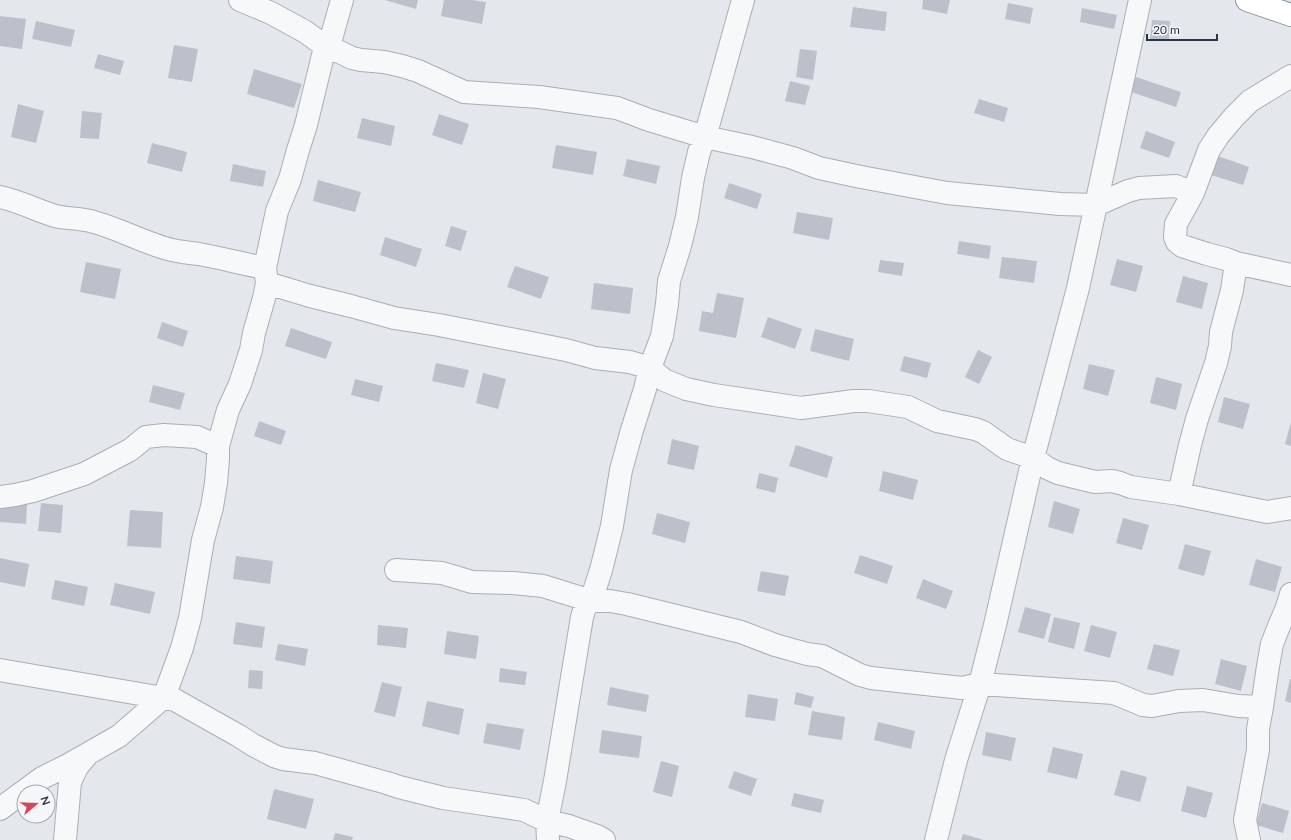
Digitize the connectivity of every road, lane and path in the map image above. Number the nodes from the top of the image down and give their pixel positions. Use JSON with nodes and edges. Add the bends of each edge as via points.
{"nodes":[{"id":1,"x":240,"y":0,"type":"edge"},
{"id":2,"x":342,"y":0,"type":"edge"},
{"id":3,"x":743,"y":0,"type":"edge"},
{"id":4,"x":1140,"y":0,"type":"edge"},
{"id":5,"x":1248,"y":0,"type":"edge"},
{"id":6,"x":1291,"y":15,"type":"edge"},
{"id":7,"x":329,"y":46,"type":"junction"},
{"id":8,"x":1291,"y":76,"type":"edge"},
{"id":9,"x":705,"y":137,"type":"junction"},
{"id":10,"x":1193,"y":193,"type":"junction"},
{"id":11,"x":0,"y":197,"type":"edge"},
{"id":12,"x":1096,"y":205,"type":"junction"},
{"id":13,"x":1236,"y":263,"type":"junction"},
{"id":14,"x":266,"y":275,"type":"junction"},
{"id":15,"x":1291,"y":275,"type":"edge"},
{"id":16,"x":650,"y":368,"type":"junction"},
{"id":17,"x":218,"y":446,"type":"junction"},
{"id":18,"x":1033,"y":458,"type":"junction"},
{"id":19,"x":1179,"y":494,"type":"junction"},
{"id":20,"x":0,"y":497,"type":"edge"},
{"id":21,"x":1291,"y":508,"type":"edge"},
{"id":22,"x":396,"y":570,"type":"dead end"},
{"id":23,"x":1291,"y":594,"type":"edge"},
{"id":24,"x":591,"y":601,"type":"junction"},
{"id":25,"x":0,"y":670,"type":"edge"},
{"id":26,"x":980,"y":684,"type":"junction"},
{"id":27,"x":164,"y":697,"type":"junction"},
{"id":28,"x":1262,"y":707,"type":"junction"},
{"id":29,"x":87,"y":754,"type":"junction"},
{"id":30,"x":0,"y":809,"type":"edge"},
{"id":31,"x":547,"y":830,"type":"edge"},
{"id":32,"x":65,"y":840,"type":"edge"},
{"id":33,"x":604,"y":840,"type":"edge"},
{"id":34,"x":936,"y":840,"type":"edge"},
{"id":35,"x":1249,"y":840,"type":"edge"}],
"edges":[{"from":1,"to":7,"type":"street","via":[[271,13]]},
{"from":2,"to":7,"type":"street"},
{"from":3,"to":9,"type":"street"},
{"from":4,"to":12,"type":"street"},
{"from":5,"to":6,"type":"highway"},
{"from":7,"to":9,"type":"street","via":[[352,58],[384,62],[418,71],[464,92],[539,97],[604,106]]},
{"from":7,"to":14,"type":"street","via":[[323,55],[306,125],[290,179],[277,211]]},
{"from":8,"to":10,"type":"street","via":[[1250,101],[1218,136],[1209,150]]},
{"from":9,"to":12,"type":"street","via":[[793,158],[835,172],[914,188],[963,195]]},
{"from":9,"to":16,"type":"street","via":[[699,152],[687,217],[669,281],[662,336]]},
{"from":10,"to":12,"type":"street","via":[[1176,186],[1139,188],[1128,190]]},
{"from":10,"to":13,"type":"street","via":[[1176,224],[1177,242],[1182,246]]},
{"from":11,"to":14,"type":"street","via":[[55,216],[105,224],[171,250],[201,254],[240,264]]},
{"from":12,"to":18,"type":"street","via":[[1078,288]]},
{"from":13,"to":15,"type":"street"},
{"from":13,"to":19,"type":"street","via":[[1220,346],[1197,419]]},
{"from":14,"to":16,"type":"street","via":[[394,318],[595,358],[630,362]]},
{"from":14,"to":17,"type":"street","via":[[264,298],[246,367],[228,410]]},
{"from":16,"to":18,"type":"street","via":[[664,380],[686,389],[789,407],[868,402],[908,407],[937,421],[983,432],[1007,449]]},
{"from":16,"to":24,"type":"street","via":[[621,470],[612,526]]},
{"from":17,"to":20,"type":"street","via":[[197,437],[146,437],[130,450],[84,474],[15,496]]},
{"from":17,"to":27,"type":"street","via":[[216,483],[190,618]]},
{"from":18,"to":19,"type":"street","via":[[1058,474]]},
{"from":18,"to":26,"type":"street"},
{"from":19,"to":21,"type":"street","via":[[1267,512]]},
{"from":22,"to":24,"type":"street","via":[[442,573],[472,582],[544,586]]},
{"from":23,"to":28,"type":"street","via":[[1272,644]]},
{"from":24,"to":26,"type":"street","via":[[610,601],[741,632],[807,654],[822,656],[871,678],[962,688]]},
{"from":24,"to":31,"type":"street","via":[[585,607],[582,617]]},
{"from":25,"to":27,"type":"street"},
{"from":26,"to":28,"type":"street","via":[[1114,693],[1152,706],[1203,700]]},
{"from":26,"to":34,"type":"street","via":[[956,760]]},
{"from":27,"to":29,"type":"street","via":[[119,736]]},
{"from":27,"to":31,"type":"street","via":[[175,700],[283,759],[315,763],[443,798],[524,810]]},
{"from":28,"to":35,"type":"street","via":[[1258,750],[1245,820]]},
{"from":29,"to":30,"type":"street","via":[[42,778]]},
{"from":29,"to":32,"type":"street","via":[[70,782]]},
{"from":31,"to":33,"type":"street","via":[[569,826]]}]}
